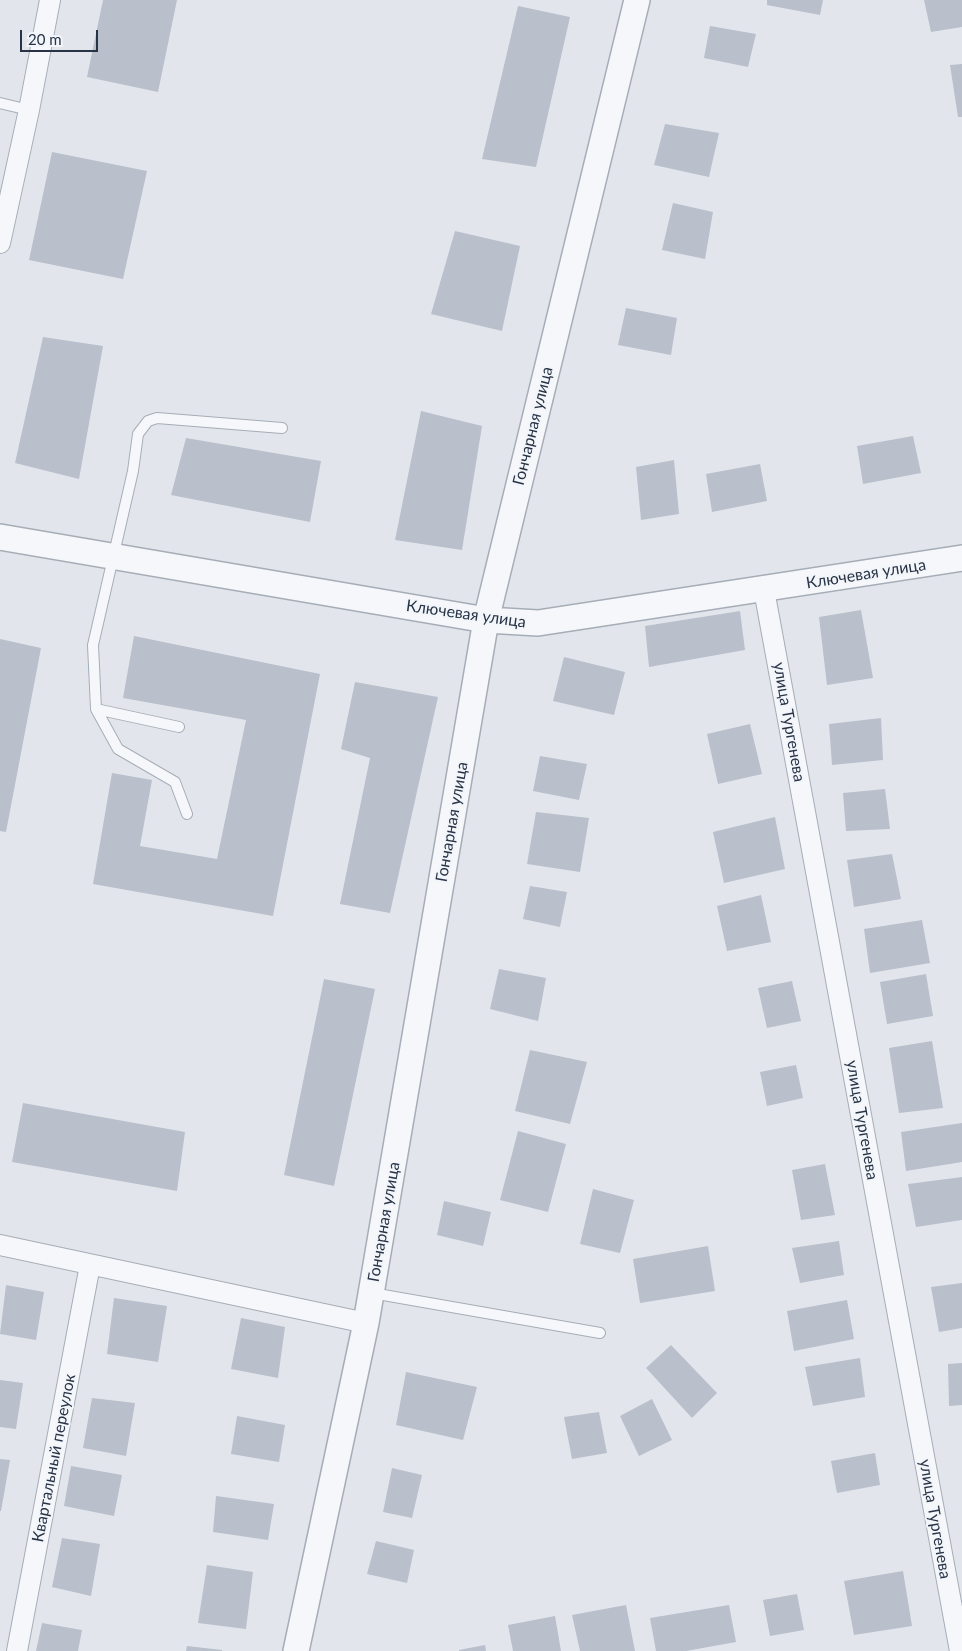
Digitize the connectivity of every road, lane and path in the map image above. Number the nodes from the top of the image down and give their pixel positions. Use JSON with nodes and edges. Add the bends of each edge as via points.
{"nodes":[{"id":1,"x":50,"y":0,"type":"edge"},
{"id":2,"x":637,"y":0,"type":"edge"},
{"id":3,"x":0,"y":103,"type":"edge"},
{"id":4,"x":29,"y":110,"type":"junction"},
{"id":5,"x":0,"y":242,"type":"edge"},
{"id":6,"x":282,"y":428,"type":"dead end"},
{"id":7,"x":0,"y":537,"type":"edge"},
{"id":8,"x":115,"y":556,"type":"junction"},
{"id":9,"x":962,"y":558,"type":"edge"},
{"id":10,"x":764,"y":590,"type":"junction"},
{"id":11,"x":486,"y":620,"type":"junction"},
{"id":12,"x":96,"y":709,"type":"junction"},
{"id":13,"x":179,"y":727,"type":"dead end"},
{"id":14,"x":187,"y":814,"type":"dead end"},
{"id":15,"x":0,"y":1245,"type":"edge"},
{"id":16,"x":90,"y":1266,"type":"junction"},
{"id":17,"x":372,"y":1293,"type":"junction"},
{"id":18,"x":366,"y":1323,"type":"junction"},
{"id":19,"x":600,"y":1333,"type":"dead end"},
{"id":20,"x":17,"y":1651,"type":"edge"},
{"id":21,"x":296,"y":1651,"type":"edge"},
{"id":22,"x":960,"y":1651,"type":"edge"}],
"edges":[{"from":1,"to":4,"type":"street"},
{"from":2,"to":11,"type":"street","name":"Гончарная улица"},
{"from":3,"to":4,"type":"lane"},
{"from":4,"to":5,"type":"street"},
{"from":6,"to":8,"type":"lane","via":[[157,418],[148,421],[138,434]]},
{"from":7,"to":8,"type":"street","name":"Ключевая улица"},
{"from":8,"to":11,"type":"street","name":"Ключевая улица"},
{"from":8,"to":12,"type":"lane","via":[[93,645]]},
{"from":9,"to":10,"type":"street","name":"Ключевая улица"},
{"from":10,"to":11,"type":"street","name":"Ключевая улица","via":[[538,623]]},
{"from":10,"to":22,"type":"street","name":"улица Тургенева"},
{"from":11,"to":17,"type":"street","name":"Гончарная улица"},
{"from":12,"to":13,"type":"lane"},
{"from":12,"to":14,"type":"lane","via":[[118,749],[175,782]]},
{"from":15,"to":16,"type":"street"},
{"from":16,"to":18,"type":"street"},
{"from":16,"to":20,"type":"street","name":"Квартальный переулок"},
{"from":17,"to":18,"type":"street","name":"Гончарная улица"},
{"from":17,"to":19,"type":"lane"},
{"from":18,"to":21,"type":"street","name":"Гончарная улица"}]}
